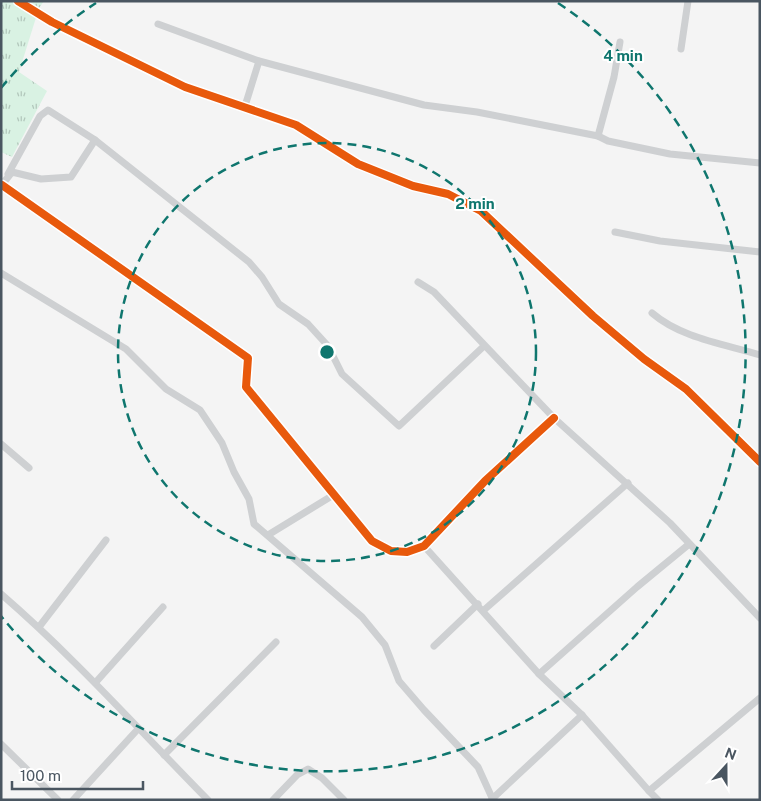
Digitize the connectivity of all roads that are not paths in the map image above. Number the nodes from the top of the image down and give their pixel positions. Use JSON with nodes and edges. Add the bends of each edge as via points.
{"nodes":[{"id":1,"x":18,"y":1,"type":"edge"},
{"id":2,"x":688,"y":1,"type":"edge"},
{"id":3,"x":158,"y":24,"type":"dead end"},
{"id":4,"x":620,"y":42,"type":"dead end"},
{"id":5,"x":681,"y":48,"type":"dead end"},
{"id":6,"x":259,"y":61,"type":"junction"},
{"id":7,"x":245,"y":106,"type":"junction"},
{"id":8,"x":598,"y":136,"type":"junction"},
{"id":9,"x":95,"y":140,"type":"junction"},
{"id":10,"x":760,"y":163,"type":"edge"},
{"id":11,"x":8,"y":174,"type":"junction"},
{"id":12,"x":2,"y":185,"type":"edge"},
{"id":13,"x":615,"y":232,"type":"dead end"},
{"id":14,"x":760,"y":252,"type":"edge"},
{"id":15,"x":1,"y":273,"type":"edge"},
{"id":16,"x":418,"y":282,"type":"dead end"},
{"id":17,"x":652,"y":313,"type":"dead end"},
{"id":18,"x":484,"y":346,"type":"junction"},
{"id":19,"x":760,"y":355,"type":"edge"},
{"id":20,"x":554,"y":418,"type":"junction"},
{"id":21,"x":1,"y":444,"type":"edge"},
{"id":22,"x":760,"y":462,"type":"edge"},
{"id":23,"x":29,"y":468,"type":"dead end"},
{"id":24,"x":628,"y":483,"type":"junction"},
{"id":25,"x":335,"y":494,"type":"junction"},
{"id":26,"x":268,"y":535,"type":"junction"},
{"id":27,"x":106,"y":540,"type":"dead end"},
{"id":28,"x":688,"y":545,"type":"junction"},
{"id":29,"x":424,"y":546,"type":"junction"},
{"id":30,"x":1,"y":594,"type":"edge"},
{"id":31,"x":478,"y":604,"type":"junction"},
{"id":32,"x":164,"y":607,"type":"dead end"},
{"id":33,"x":484,"y":610,"type":"junction"},
{"id":34,"x":760,"y":618,"type":"edge"},
{"id":35,"x":39,"y":627,"type":"junction"},
{"id":36,"x":276,"y":642,"type":"dead end"},
{"id":37,"x":434,"y":646,"type":"dead end"},
{"id":38,"x":539,"y":674,"type":"junction"},
{"id":39,"x":96,"y":682,"type":"junction"},
{"id":40,"x":760,"y":698,"type":"edge"},
{"id":41,"x":582,"y":715,"type":"junction"},
{"id":42,"x":138,"y":729,"type":"junction"},
{"id":43,"x":1,"y":744,"type":"edge"},
{"id":44,"x":164,"y":756,"type":"junction"},
{"id":45,"x":649,"y":791,"type":"junction"},
{"id":46,"x":492,"y":799,"type":"edge"},
{"id":47,"x":654,"y":799,"type":"edge"},
{"id":48,"x":58,"y":800,"type":"edge"},
{"id":49,"x":73,"y":800,"type":"edge"},
{"id":50,"x":208,"y":800,"type":"edge"},
{"id":51,"x":272,"y":800,"type":"edge"},
{"id":52,"x":344,"y":800,"type":"edge"}],
"edges":[{"from":1,"to":7,"type":"street","via":[[52,22],[185,87]]},
{"from":2,"to":5,"type":"street"},
{"from":3,"to":6,"type":"street"},
{"from":4,"to":8,"type":"street"},
{"from":6,"to":7,"type":"street"},
{"from":6,"to":8,"type":"street","via":[[424,105]]},
{"from":7,"to":22,"type":"street","via":[[296,126],[358,164],[412,186],[448,194],[481,211],[593,316],[686,389]]},
{"from":8,"to":10,"type":"street","via":[[670,154]]},
{"from":9,"to":11,"type":"street","via":[[75,173],[67,179],[41,179],[16,172]]},
{"from":9,"to":11,"type":"street","via":[[48,110],[40,116]]},
{"from":9,"to":18,"type":"street","via":[[249,262],[278,304],[308,324],[324,340],[342,374],[399,426]]},
{"from":11,"to":12,"type":"street"},
{"from":12,"to":25,"type":"street","via":[[248,358],[246,387]]},
{"from":13,"to":14,"type":"street","via":[[660,241]]},
{"from":15,"to":26,"type":"street","via":[[126,349],[166,389],[200,410],[222,443],[249,499],[254,524]]},
{"from":16,"to":18,"type":"street","via":[[434,292]]},
{"from":17,"to":19,"type":"street","via":[[684,333]]},
{"from":18,"to":20,"type":"street"},
{"from":20,"to":24,"type":"street"},
{"from":20,"to":29,"type":"street","via":[[485,480]]},
{"from":21,"to":23,"type":"street"},
{"from":24,"to":28,"type":"street"},
{"from":24,"to":33,"type":"street"},
{"from":25,"to":26,"type":"street"},
{"from":25,"to":29,"type":"street","via":[[372,541],[391,551],[407,552]]},
{"from":26,"to":46,"type":"street","via":[[362,617],[385,646],[399,681],[478,767]]},
{"from":27,"to":35,"type":"street"},
{"from":28,"to":34,"type":"street"},
{"from":28,"to":38,"type":"street"},
{"from":29,"to":31,"type":"street"},
{"from":30,"to":35,"type":"street"},
{"from":31,"to":33,"type":"street"},
{"from":31,"to":37,"type":"street"},
{"from":32,"to":39,"type":"street"},
{"from":33,"to":38,"type":"street"},
{"from":35,"to":39,"type":"street"},
{"from":36,"to":44,"type":"street"},
{"from":38,"to":41,"type":"street"},
{"from":39,"to":42,"type":"street"},
{"from":40,"to":45,"type":"street"},
{"from":41,"to":45,"type":"street"},
{"from":41,"to":46,"type":"street"},
{"from":42,"to":44,"type":"street"},
{"from":42,"to":49,"type":"street"},
{"from":43,"to":48,"type":"street"},
{"from":44,"to":50,"type":"street"},
{"from":45,"to":47,"type":"street"},
{"from":51,"to":52,"type":"street","via":[[297,775],[308,769]]}]}
